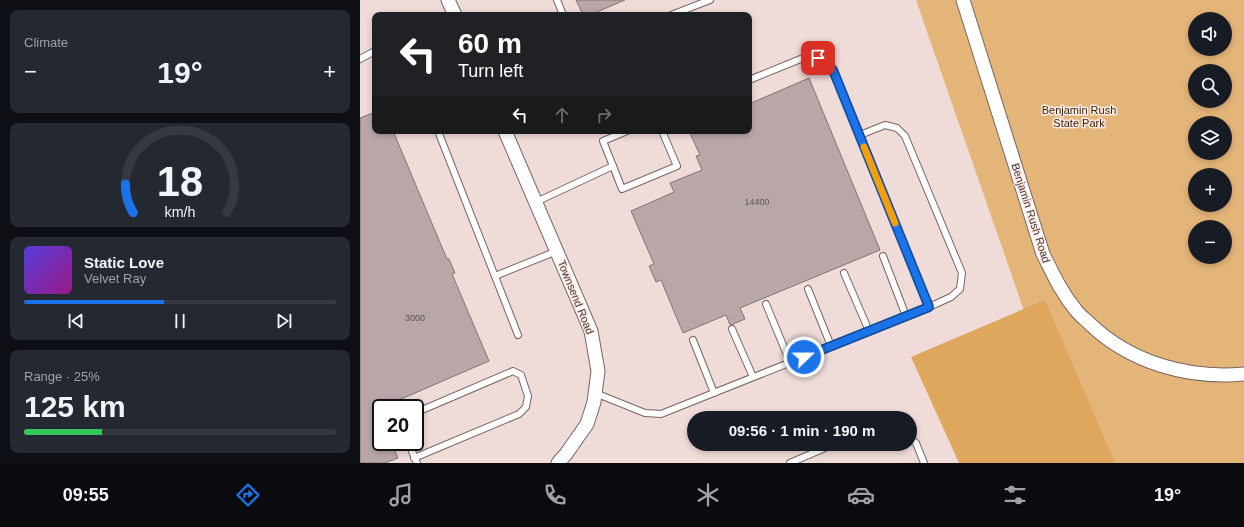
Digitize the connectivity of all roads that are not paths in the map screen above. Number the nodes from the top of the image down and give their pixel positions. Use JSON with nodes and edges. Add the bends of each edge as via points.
{"nodes":[{"id":1,"x":448,"y":0,"type":"edge"},
{"id":2,"x":557,"y":0,"type":"edge"},
{"id":3,"x":710,"y":0,"type":"edge"},
{"id":4,"x":963,"y":0,"type":"edge"},
{"id":5,"x":454,"y":12,"type":"edge"},
{"id":6,"x":562,"y":12,"type":"edge"},
{"id":7,"x":679,"y":12,"type":"edge"},
{"id":8,"x":372,"y":53,"type":"edge"},
{"id":9,"x":360,"y":59,"type":"edge"},
{"id":10,"x":752,"y":79,"type":"edge"},
{"id":11,"x":439,"y":134,"type":"edge"},
{"id":12,"x":506,"y":134,"type":"edge"},
{"id":13,"x":620,"y":134,"type":"edge"},
{"id":14,"x":663,"y":134,"type":"edge"},
{"id":15,"x":860,"y":136,"type":"junction"},
{"id":16,"x":613,"y":166,"type":"junction"},
{"id":17,"x":536,"y":202,"type":"junction"},
{"id":18,"x":557,"y":251,"type":"junction"},
{"id":19,"x":883,"y":256,"type":"dead end"},
{"id":20,"x":844,"y":273,"type":"dead end"},
{"id":21,"x":495,"y":276,"type":"junction"},
{"id":22,"x":808,"y":288,"type":"dead end"},
{"id":23,"x":766,"y":304,"type":"dead end"},
{"id":24,"x":929,"y":307,"type":"junction"},
{"id":25,"x":906,"y":316,"type":"junction"},
{"id":26,"x":732,"y":329,"type":"dead end"},
{"id":27,"x":869,"y":331,"type":"junction"},
{"id":28,"x":518,"y":335,"type":"dead end"},
{"id":29,"x":693,"y":340,"type":"dead end"},
{"id":30,"x":831,"y":346,"type":"junction"},
{"id":31,"x":790,"y":362,"type":"junction"},
{"id":32,"x":1244,"y":374,"type":"edge"},
{"id":33,"x":753,"y":377,"type":"junction"},
{"id":34,"x":714,"y":392,"type":"junction"},
{"id":35,"x":595,"y":393,"type":"junction"},
{"id":36,"x":424,"y":409,"type":"edge"},
{"id":37,"x":917,"y":446,"type":"edge"},
{"id":38,"x":818,"y":451,"type":"edge"},
{"id":39,"x":415,"y":460,"type":"edge"},
{"id":40,"x":558,"y":463,"type":"edge"},
{"id":41,"x":790,"y":463,"type":"edge"},
{"id":42,"x":924,"y":463,"type":"edge"}],
"edges":[{"from":1,"to":5,"type":"street"},
{"from":2,"to":6,"type":"lane"},
{"from":3,"to":7,"type":"lane"},
{"from":4,"to":32,"type":"street","name":"Benjamin Rush Road","via":[[1043,254],[1058,286],[1075,311],[1122,350],[1158,366],[1197,374]]},
{"from":8,"to":9,"type":"lane"},
{"from":10,"to":15,"type":"lane","via":[[803,58],[818,58],[833,70]]},
{"from":11,"to":21,"type":"lane"},
{"from":12,"to":17,"type":"street","name":"Townsend Road"},
{"from":13,"to":16,"type":"lane","via":[[603,141]]},
{"from":14,"to":16,"type":"lane","via":[[677,166],[622,189]]},
{"from":15,"to":24,"type":"lane"},
{"from":15,"to":24,"type":"lane","via":[[885,125],[897,128],[905,136],[962,273],[960,289],[952,298]]},
{"from":16,"to":17,"type":"lane"},
{"from":17,"to":18,"type":"street","name":"Townsend Road"},
{"from":18,"to":21,"type":"lane"},
{"from":18,"to":35,"type":"street","name":"Townsend Road","via":[[591,331],[598,371]]},
{"from":19,"to":25,"type":"lane"},
{"from":20,"to":27,"type":"lane"},
{"from":21,"to":28,"type":"lane"},
{"from":22,"to":30,"type":"lane"},
{"from":23,"to":31,"type":"lane"},
{"from":24,"to":25,"type":"lane"},
{"from":25,"to":27,"type":"lane"},
{"from":26,"to":33,"type":"lane"},
{"from":27,"to":30,"type":"lane"},
{"from":29,"to":34,"type":"lane"},
{"from":30,"to":31,"type":"lane"},
{"from":31,"to":33,"type":"lane"},
{"from":33,"to":34,"type":"lane"},
{"from":34,"to":35,"type":"lane","via":[[661,414],[646,413]]},
{"from":35,"to":40,"type":"street","name":"Townsend Road","via":[[587,424]]},
{"from":36,"to":39,"type":"lane","via":[[513,371],[521,376],[528,396],[526,407],[518,414]]},
{"from":37,"to":42,"type":"lane"},
{"from":38,"to":41,"type":"lane"}]}
